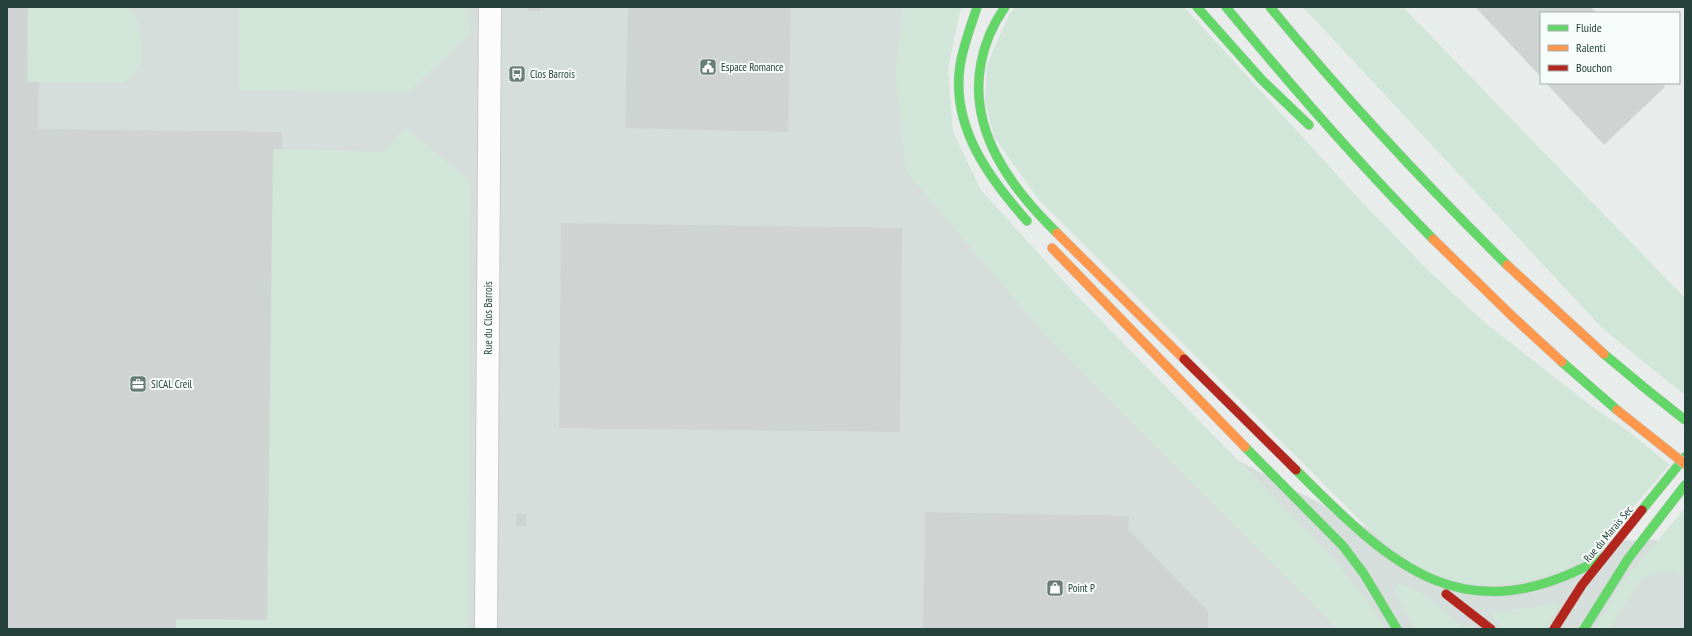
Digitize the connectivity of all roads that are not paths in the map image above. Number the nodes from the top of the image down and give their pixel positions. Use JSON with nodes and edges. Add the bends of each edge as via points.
{"nodes":[{"id":1,"x":490,"y":7,"type":"edge"},
{"id":2,"x":977,"y":7,"type":"edge"},
{"id":3,"x":1005,"y":7,"type":"edge"},
{"id":4,"x":1197,"y":7,"type":"edge"},
{"id":5,"x":1226,"y":7,"type":"edge"},
{"id":6,"x":1270,"y":7,"type":"edge"},
{"id":7,"x":1315,"y":130,"type":"dead end"},
{"id":8,"x":1333,"y":146,"type":"dead end"},
{"id":9,"x":1392,"y":198,"type":"junction"},
{"id":10,"x":1034,"y":229,"type":"dead end"},
{"id":11,"x":1044,"y":240,"type":"dead end"},
{"id":12,"x":1685,"y":420,"type":"edge"},
{"id":13,"x":1685,"y":457,"type":"edge"},
{"id":14,"x":1685,"y":464,"type":"edge"},
{"id":15,"x":1685,"y":485,"type":"edge"},
{"id":16,"x":1604,"y":557,"type":"junction"},
{"id":17,"x":1436,"y":587,"type":"junction"},
{"id":18,"x":1396,"y":628,"type":"edge"},
{"id":19,"x":486,"y":629,"type":"edge"},
{"id":20,"x":1491,"y":629,"type":"edge"},
{"id":21,"x":1554,"y":629,"type":"edge"},
{"id":22,"x":1584,"y":629,"type":"edge"}],
"edges":[{"from":1,"to":19,"type":"street","name":"Rue du Clos Barrois"},
{"from":2,"to":10,"type":"main road","via":[[959,74],[959,101],[963,117],[974,148],[987,171],[1005,197]]},
{"from":3,"to":17,"type":"main road","via":[[989,34],[981,59],[977,88],[983,128],[1007,173],[1054,230],[1344,518],[1393,559]]},
{"from":4,"to":7,"type":"main road","via":[[1262,80]]},
{"from":5,"to":9,"type":"main road","via":[[1290,85]]},
{"from":6,"to":12,"type":"main road","bridge":true,"via":[[1330,78],[1510,267],[1585,338]]},
{"from":8,"to":9,"type":"main road"},
{"from":9,"to":14,"type":"main road","bridge":true,"via":[[1540,343],[1617,410]]},
{"from":11,"to":18,"type":"main road","via":[[1338,541],[1364,574]]},
{"from":13,"to":16,"type":"main road","name":"Rue du Marais Sec"},
{"from":15,"to":22,"type":"main road","via":[[1628,559]]},
{"from":16,"to":17,"type":"main road","via":[[1564,582],[1524,595],[1499,598],[1470,597]]},
{"from":16,"to":21,"type":"main road","name":"Rue du Marais Sec","via":[[1582,585]]},
{"from":17,"to":20,"type":"main road"}]}
